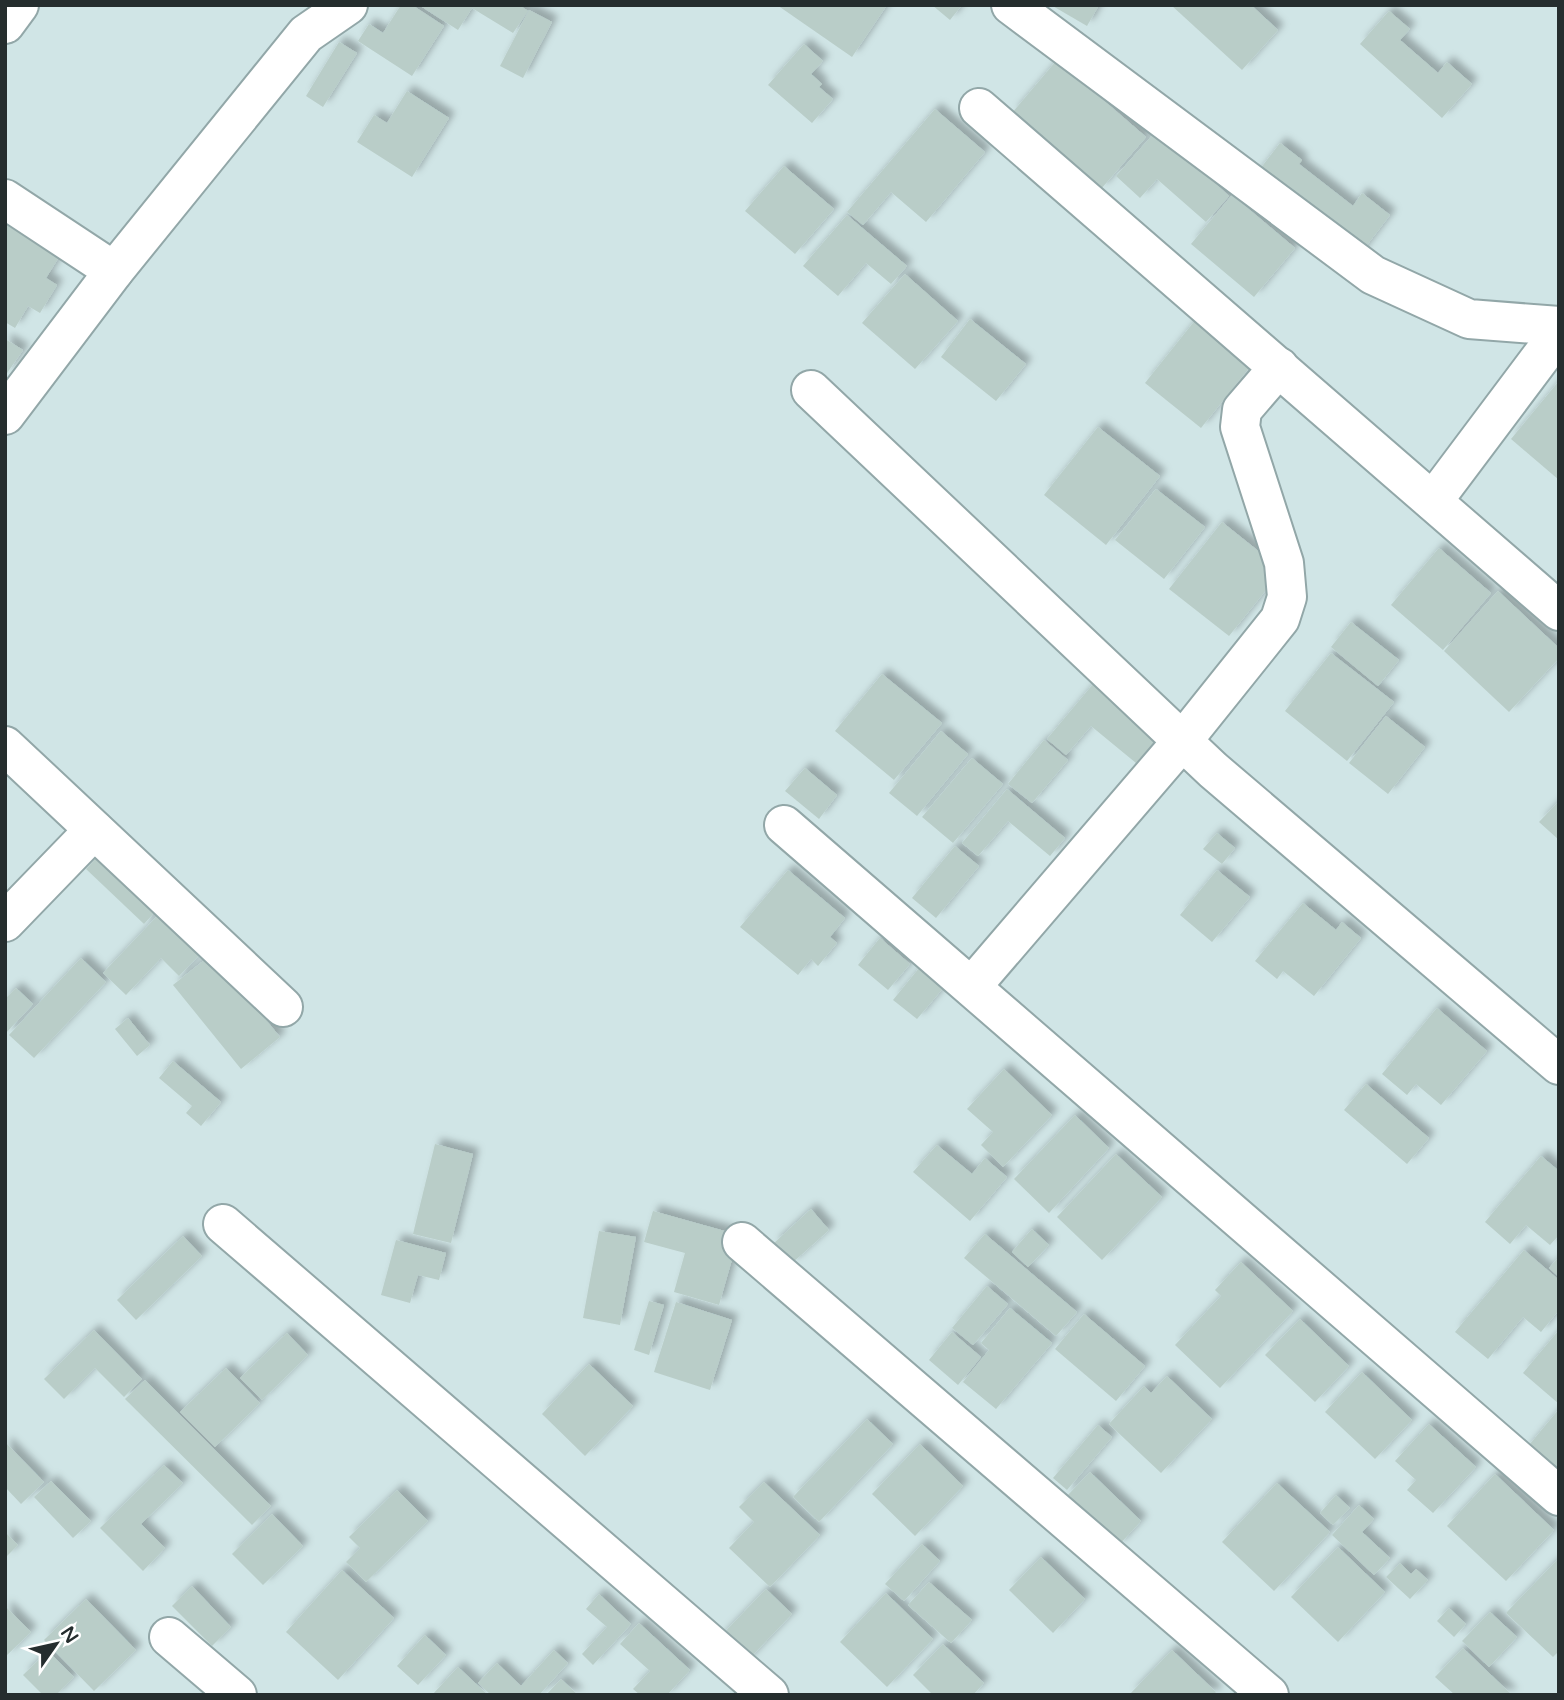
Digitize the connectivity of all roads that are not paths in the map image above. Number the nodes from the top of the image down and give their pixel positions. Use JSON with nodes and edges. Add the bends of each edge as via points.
{"nodes":[{"id":1,"x":19,"y":5,"type":"edge"},
{"id":2,"x":1011,"y":5,"type":"edge"},
{"id":3,"x":346,"y":6,"type":"edge"},
{"id":4,"x":5,"y":24,"type":"edge"},
{"id":5,"x":979,"y":108,"type":"dead end"},
{"id":6,"x":5,"y":199,"type":"edge"},
{"id":7,"x":114,"y":271,"type":"junction"},
{"id":8,"x":1559,"y":326,"type":"edge"},
{"id":9,"x":1559,"y":333,"type":"edge"},
{"id":10,"x":1279,"y":367,"type":"junction"},
{"id":11,"x":811,"y":390,"type":"dead end"},
{"id":12,"x":5,"y":415,"type":"edge"},
{"id":13,"x":1433,"y":501,"type":"junction"},
{"id":14,"x":1559,"y":611,"type":"edge"},
{"id":15,"x":1184,"y":739,"type":"junction"},
{"id":16,"x":5,"y":746,"type":"edge"},
{"id":17,"x":784,"y":825,"type":"dead end"},
{"id":18,"x":94,"y":830,"type":"junction"},
{"id":19,"x":5,"y":922,"type":"edge"},
{"id":20,"x":972,"y":986,"type":"junction"},
{"id":21,"x":283,"y":1007,"type":"dead end"},
{"id":22,"x":1559,"y":1065,"type":"edge"},
{"id":23,"x":223,"y":1224,"type":"dead end"},
{"id":24,"x":741,"y":1242,"type":"dead end"},
{"id":25,"x":1559,"y":1496,"type":"edge"},
{"id":26,"x":169,"y":1637,"type":"dead end"},
{"id":27,"x":237,"y":1695,"type":"edge"},
{"id":28,"x":769,"y":1695,"type":"edge"},
{"id":29,"x":1269,"y":1695,"type":"edge"}],
"edges":[{"from":1,"to":4,"type":"street"},
{"from":2,"to":8,"type":"street","via":[[1373,275],[1469,319]]},
{"from":3,"to":7,"type":"street","via":[[306,34]]},
{"from":5,"to":10,"type":"street"},
{"from":6,"to":7,"type":"street"},
{"from":7,"to":12,"type":"street"},
{"from":9,"to":13,"type":"street"},
{"from":10,"to":13,"type":"street"},
{"from":10,"to":15,"type":"street","via":[[1242,410],[1240,427],[1284,564],[1286,597],[1280,619]]},
{"from":11,"to":15,"type":"street"},
{"from":13,"to":14,"type":"street"},
{"from":15,"to":20,"type":"street"},
{"from":15,"to":22,"type":"street","via":[[1213,770]]},
{"from":16,"to":18,"type":"street"},
{"from":17,"to":20,"type":"street"},
{"from":18,"to":19,"type":"street"},
{"from":18,"to":21,"type":"street"},
{"from":20,"to":25,"type":"street"},
{"from":23,"to":28,"type":"street"},
{"from":24,"to":29,"type":"street"},
{"from":26,"to":27,"type":"street"}]}
